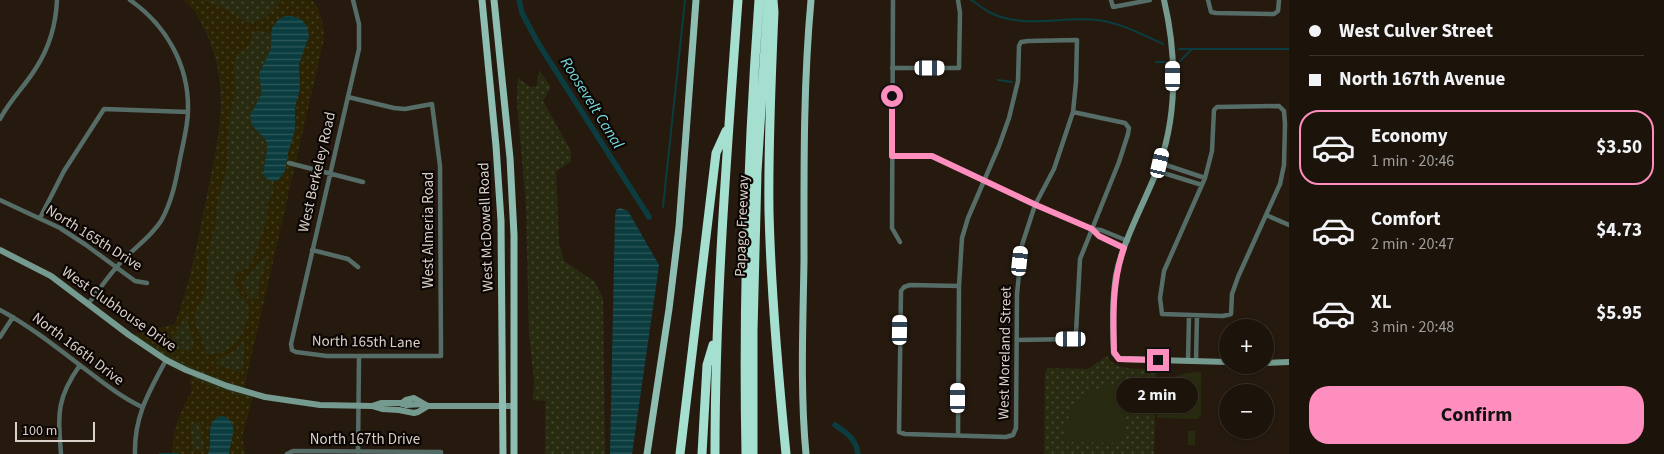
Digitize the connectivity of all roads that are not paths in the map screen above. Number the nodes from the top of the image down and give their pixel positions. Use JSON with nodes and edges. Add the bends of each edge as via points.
{"nodes":[{"id":1,"x":57,"y":0,"type":"edge"},
{"id":2,"x":130,"y":0,"type":"edge"},
{"id":3,"x":353,"y":0,"type":"edge"},
{"id":4,"x":482,"y":0,"type":"edge"},
{"id":5,"x":494,"y":0,"type":"edge"},
{"id":6,"x":696,"y":0,"type":"edge"},
{"id":7,"x":738,"y":0,"type":"edge"},
{"id":8,"x":758,"y":0,"type":"edge"},
{"id":9,"x":768,"y":0,"type":"edge"},
{"id":10,"x":773,"y":0,"type":"edge"},
{"id":11,"x":811,"y":0,"type":"edge"},
{"id":12,"x":893,"y":0,"type":"edge"},
{"id":13,"x":958,"y":0,"type":"edge"},
{"id":14,"x":1111,"y":0,"type":"edge"},
{"id":15,"x":1150,"y":0,"type":"edge"},
{"id":16,"x":1164,"y":0,"type":"edge"},
{"id":17,"x":1208,"y":0,"type":"edge"},
{"id":18,"x":1279,"y":0,"type":"edge"},
{"id":19,"x":892,"y":68,"type":"junction"},
{"id":20,"x":348,"y":97,"type":"junction"},
{"id":21,"x":188,"y":112,"type":"junction"},
{"id":22,"x":1073,"y":112,"type":"junction"},
{"id":23,"x":0,"y":119,"type":"edge"},
{"id":24,"x":728,"y":126,"type":"junction"},
{"id":25,"x":892,"y":156,"type":"junction"},
{"id":26,"x":289,"y":162,"type":"dead end"},
{"id":27,"x":1160,"y":163,"type":"junction"},
{"id":28,"x":1157,"y":171,"type":"junction"},
{"id":29,"x":330,"y":173,"type":"junction"},
{"id":30,"x":1205,"y":178,"type":"junction"},
{"id":31,"x":363,"y":182,"type":"dead end"},
{"id":32,"x":984,"y":182,"type":"junction"},
{"id":33,"x":1202,"y":185,"type":"junction"},
{"id":34,"x":0,"y":200,"type":"edge"},
{"id":35,"x":1036,"y":205,"type":"junction"},
{"id":36,"x":1266,"y":215,"type":"junction"},
{"id":37,"x":40,"y":218,"type":"junction"},
{"id":38,"x":1289,"y":225,"type":"edge"},
{"id":39,"x":1092,"y":229,"type":"junction"},
{"id":40,"x":900,"y":242,"type":"dead end"},
{"id":41,"x":1126,"y":244,"type":"junction"},
{"id":42,"x":0,"y":250,"type":"edge"},
{"id":43,"x":312,"y":250,"type":"junction"},
{"id":44,"x":116,"y":267,"type":"junction"},
{"id":45,"x":358,"y":267,"type":"dead end"},
{"id":46,"x":147,"y":282,"type":"dead end"},
{"id":47,"x":959,"y":286,"type":"junction"},
{"id":48,"x":88,"y":304,"type":"junction"},
{"id":49,"x":0,"y":310,"type":"edge"},
{"id":50,"x":1189,"y":316,"type":"junction"},
{"id":51,"x":1197,"y":316,"type":"junction"},
{"id":52,"x":13,"y":317,"type":"junction"},
{"id":53,"x":716,"y":335,"type":"junction"},
{"id":54,"x":0,"y":337,"type":"edge"},
{"id":55,"x":1017,"y":340,"type":"junction"},
{"id":56,"x":292,"y":350,"type":"joint"},
{"id":57,"x":359,"y":356,"type":"junction"},
{"id":58,"x":441,"y":356,"type":"joint"},
{"id":59,"x":166,"y":360,"type":"junction"},
{"id":60,"x":1192,"y":361,"type":"junction"},
{"id":61,"x":1219,"y":362,"type":"edge"},
{"id":62,"x":1289,"y":362,"type":"edge"},
{"id":63,"x":1274,"y":363,"type":"edge"},
{"id":64,"x":80,"y":365,"type":"junction"},
{"id":65,"x":359,"y":406,"type":"junction"},
{"id":66,"x":503,"y":406,"type":"junction"},
{"id":67,"x":514,"y":406,"type":"junction"},
{"id":68,"x":142,"y":408,"type":"junction"},
{"id":69,"x":958,"y":436,"type":"junction"},
{"id":70,"x":287,"y":453,"type":"edge"},
{"id":71,"x":358,"y":453,"type":"edge"},
{"id":72,"x":441,"y":453,"type":"edge"},
{"id":73,"x":61,"y":454,"type":"edge"},
{"id":74,"x":135,"y":454,"type":"edge"},
{"id":75,"x":503,"y":454,"type":"edge"},
{"id":76,"x":514,"y":454,"type":"edge"},
{"id":77,"x":647,"y":454,"type":"edge"},
{"id":78,"x":680,"y":454,"type":"edge"},
{"id":79,"x":702,"y":454,"type":"edge"},
{"id":80,"x":714,"y":454,"type":"edge"},
{"id":81,"x":746,"y":454,"type":"edge"},
{"id":82,"x":753,"y":454,"type":"edge"},
{"id":83,"x":786,"y":454,"type":"edge"},
{"id":84,"x":806,"y":454,"type":"edge"}],
"edges":[{"from":1,"to":23,"type":"street","via":[[52,32],[41,59]]},
{"from":2,"to":21,"type":"street","via":[[154,20],[174,49],[184,74]]},
{"from":3,"to":20,"type":"street","name":"West Berkeley Road","via":[[360,32]]},
{"from":4,"to":66,"type":"main road","name":"West McDowell Road","via":[[500,193]]},
{"from":5,"to":67,"type":"main road","name":"West McDowell Road","via":[[513,202]]},
{"from":6,"to":77,"type":"main road","via":[[679,227]]},
{"from":7,"to":24,"type":"highway","name":"Papago Freeway"},
{"from":8,"to":81,"type":"highway","via":[[748,191]]},
{"from":9,"to":82,"type":"highway","name":"Papago Freeway","via":[[757,172]]},
{"from":10,"to":83,"type":"highway","via":[[769,211],[773,305]]},
{"from":11,"to":84,"type":"main road","via":[[804,118],[803,382]]},
{"from":12,"to":19,"type":"street"},
{"from":13,"to":19,"type":"street","via":[[959,68]]},
{"from":14,"to":15,"type":"street","via":[[1113,6]]},
{"from":16,"to":27,"type":"street","via":[[1171,41],[1172,91]]},
{"from":17,"to":18,"type":"street","via":[[1211,12],[1274,14],[1278,11]]},
{"from":19,"to":25,"type":"street"},
{"from":20,"to":29,"type":"street","name":"West Berkeley Road"},
{"from":20,"to":58,"type":"street","name":"West Almeria Road","via":[[405,109],[432,104],[440,166]]},
{"from":21,"to":37,"type":"street","via":[[104,109],[64,171]]},
{"from":21,"to":44,"type":"street","via":[[174,187],[165,213],[147,239]]},
{"from":22,"to":32,"type":"street","name":"West Moreland Street","via":[[1077,40],[1020,42],[1014,100]]},
{"from":22,"to":35,"type":"street","name":"West Moreland Street","via":[[1054,169]]},
{"from":22,"to":39,"type":"street","via":[[1125,123],[1129,128]]},
{"from":24,"to":53,"type":"highway","name":"Papago Freeway"},
{"from":24,"to":78,"type":"highway","via":[[716,153]]},
{"from":25,"to":32,"type":"street","via":[[932,156]]},
{"from":25,"to":40,"type":"street","via":[[892,228]]},
{"from":26,"to":29,"type":"street"},
{"from":27,"to":28,"type":"street"},
{"from":27,"to":30,"type":"street"},
{"from":28,"to":33,"type":"street"},
{"from":28,"to":41,"type":"street"},
{"from":29,"to":31,"type":"street"},
{"from":29,"to":43,"type":"street","name":"West Berkeley Road"},
{"from":30,"to":33,"type":"street"},
{"from":30,"to":36,"type":"street","via":[[1217,107],[1279,106],[1284,111],[1284,165],[1280,184]]},
{"from":32,"to":35,"type":"street"},
{"from":32,"to":47,"type":"street","via":[[962,238]]},
{"from":33,"to":50,"type":"street","via":[[1164,271],[1160,298],[1162,314]]},
{"from":34,"to":37,"type":"street","name":"North 165th Drive"},
{"from":35,"to":39,"type":"street"},
{"from":35,"to":55,"type":"street","name":"West Moreland Street","via":[[1022,245]]},
{"from":36,"to":38,"type":"street"},
{"from":36,"to":51,"type":"street","via":[[1235,285],[1231,314]]},
{"from":37,"to":44,"type":"street","name":"North 165th Drive","via":[[76,238]]},
{"from":39,"to":41,"type":"street","via":[[1101,230]]},
{"from":39,"to":55,"type":"street","via":[[1080,259],[1076,334],[1071,339]]},
{"from":41,"to":60,"type":"street","via":[[1114,288],[1115,356],[1119,359]]},
{"from":42,"to":48,"type":"street","name":"West Clubhouse Drive","via":[[51,276]]},
{"from":43,"to":45,"type":"street","via":[[348,259]]},
{"from":43,"to":56,"type":"street","name":"West Berkeley Road"},
{"from":44,"to":46,"type":"street","name":"North 165th Drive","via":[[135,282]]},
{"from":44,"to":48,"type":"street"},
{"from":47,"to":69,"type":"street"},
{"from":47,"to":69,"type":"street","via":[[910,285],[901,291],[899,432]]},
{"from":48,"to":59,"type":"street","name":"West Clubhouse Drive"},
{"from":49,"to":52,"type":"street","name":"North 166th Drive"},
{"from":50,"to":51,"type":"street"},
{"from":50,"to":60,"type":"street"},
{"from":51,"to":60,"type":"street"},
{"from":52,"to":54,"type":"street"},
{"from":52,"to":64,"type":"street","name":"North 166th Drive"},
{"from":53,"to":79,"type":"highway","via":[[707,365]]},
{"from":53,"to":80,"type":"highway"},
{"from":55,"to":69,"type":"street","name":"West Moreland Street","via":[[1016,428],[1013,436]]},
{"from":56,"to":57,"type":"street","name":"North 165th Lane","via":[[319,355]]},
{"from":57,"to":58,"type":"street","name":"North 165th Lane"},
{"from":57,"to":65,"type":"street"},
{"from":59,"to":65,"type":"street","name":"West Clubhouse Drive","via":[[209,380],[253,395],[306,404]]},
{"from":59,"to":68,"type":"street"},
{"from":60,"to":61,"type":"street"},
{"from":62,"to":63,"type":"street"},
{"from":64,"to":68,"type":"street","name":"North 166th Drive","via":[[122,398]]},
{"from":64,"to":73,"type":"street","via":[[61,402],[58,420]]},
{"from":65,"to":66,"type":"street","name":"West Clubhouse Drive","via":[[382,403],[402,406]]},
{"from":65,"to":71,"type":"street"},
{"from":66,"to":67,"type":"street","name":"West Clubhouse Drive"},
{"from":66,"to":75,"type":"main road","name":"West McDowell Road"},
{"from":67,"to":76,"type":"main road","name":"West McDowell Road"},
{"from":68,"to":74,"type":"street"},
{"from":70,"to":71,"type":"street","name":"North 167th Drive"},
{"from":71,"to":72,"type":"street","name":"North 167th Drive"}]}
